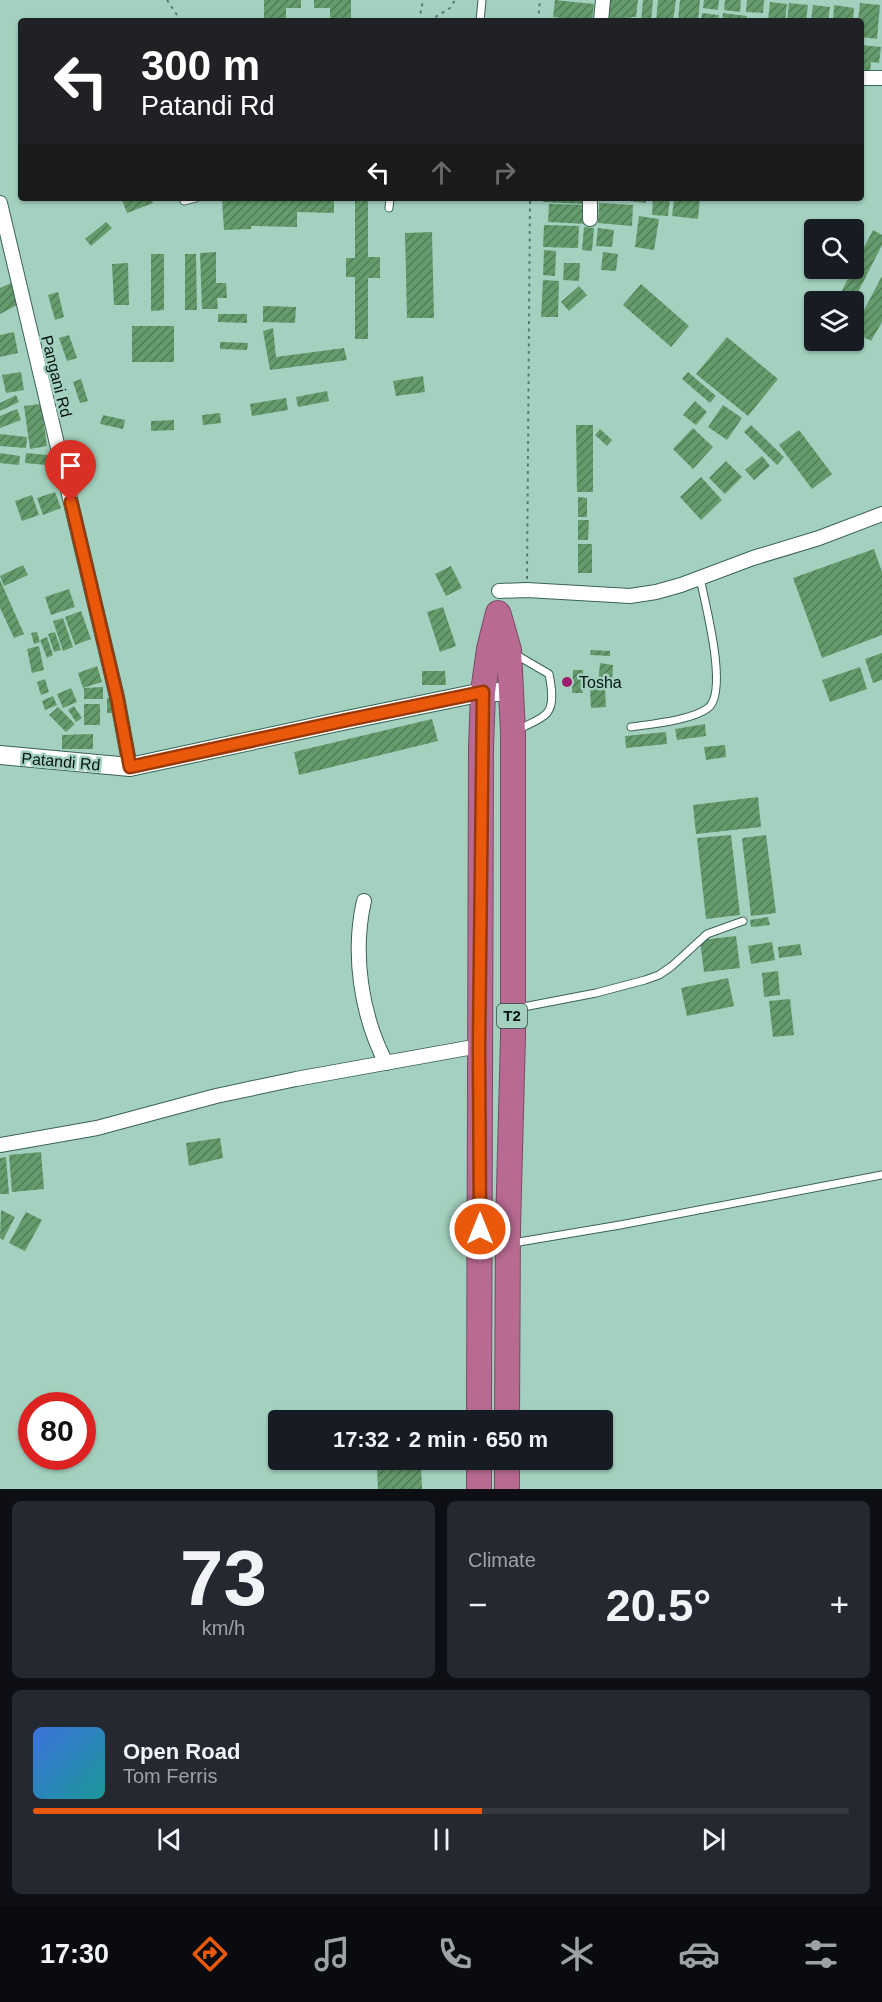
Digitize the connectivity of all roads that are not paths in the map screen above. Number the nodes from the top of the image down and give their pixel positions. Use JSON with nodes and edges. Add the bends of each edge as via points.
{"nodes":[{"id":1,"x":482,"y":0,"type":"edge"},
{"id":2,"x":603,"y":0,"type":"edge"},
{"id":3,"x":480,"y":18,"type":"edge"},
{"id":4,"x":601,"y":18,"type":"edge"},
{"id":5,"x":864,"y":78,"type":"edge"},
{"id":6,"x":882,"y":78,"type":"edge"},
{"id":7,"x":390,"y":201,"type":"edge"},
{"id":8,"x":590,"y":201,"type":"edge"},
{"id":9,"x":0,"y":203,"type":"edge"},
{"id":10,"x":389,"y":208,"type":"dead end"},
{"id":11,"x":590,"y":219,"type":"dead end"},
{"id":12,"x":882,"y":514,"type":"edge"},
{"id":13,"x":700,"y":578,"type":"junction"},
{"id":14,"x":499,"y":591,"type":"dead end"},
{"id":15,"x":509,"y":650,"type":"junction"},
{"id":16,"x":483,"y":692,"type":"junction"},
{"id":17,"x":511,"y":692,"type":"junction"},
{"id":18,"x":631,"y":727,"type":"dead end"},
{"id":19,"x":513,"y":733,"type":"junction"},
{"id":20,"x":0,"y":755,"type":"edge"},
{"id":21,"x":130,"y":767,"type":"junction"},
{"id":22,"x":364,"y":901,"type":"dead end"},
{"id":23,"x":743,"y":921,"type":"dead end"},
{"id":24,"x":512,"y":1009,"type":"junction"},
{"id":25,"x":479,"y":1046,"type":"junction"},
{"id":26,"x":386,"y":1063,"type":"junction"},
{"id":27,"x":0,"y":1144,"type":"edge"},
{"id":28,"x":882,"y":1174,"type":"edge"},
{"id":29,"x":480,"y":1229,"type":"junction"},
{"id":30,"x":508,"y":1236,"type":"junction"},
{"id":31,"x":506,"y":1315,"type":"junction"},
{"id":32,"x":479,"y":1318,"type":"junction"},
{"id":33,"x":479,"y":1410,"type":"edge"},
{"id":34,"x":507,"y":1410,"type":"edge"},
{"id":35,"x":479,"y":1470,"type":"edge"},
{"id":36,"x":507,"y":1470,"type":"edge"},
{"id":37,"x":479,"y":1489,"type":"edge"},
{"id":38,"x":507,"y":1489,"type":"edge"}],
"edges":[{"from":1,"to":3,"type":"lane"},
{"from":2,"to":4,"type":"street"},
{"from":5,"to":6,"type":"street"},
{"from":7,"to":10,"type":"lane"},
{"from":8,"to":11,"type":"street"},
{"from":9,"to":21,"type":"street","name":"Pangani Rd"},
{"from":12,"to":13,"type":"street"},
{"from":13,"to":14,"type":"street","via":[[630,596]]},
{"from":13,"to":18,"type":"lane","via":[[714,648],[714,700],[702,712]]},
{"from":15,"to":16,"type":"highway","number":"T2","via":[[498,613]]},
{"from":15,"to":17,"type":"highway","number":"T2"},
{"from":15,"to":19,"type":"lane","via":[[549,674],[551,683],[547,712]]},
{"from":16,"to":17,"type":"street","name":"Patandi Rd"},
{"from":16,"to":21,"type":"street","name":"Patandi Rd"},
{"from":16,"to":25,"type":"highway","number":"T2"},
{"from":17,"to":19,"type":"highway","number":"T2"},
{"from":19,"to":24,"type":"highway","number":"T2"},
{"from":20,"to":21,"type":"street","name":"Patandi Rd"},
{"from":22,"to":26,"type":"street","via":[[360,917],[360,974],[374,1041]]},
{"from":23,"to":24,"type":"lane","via":[[707,934],[659,975],[596,993]]},
{"from":24,"to":30,"type":"highway","number":"T2"},
{"from":25,"to":26,"type":"street"},
{"from":25,"to":29,"type":"highway","number":"T2"},
{"from":26,"to":27,"type":"street","via":[[216,1096],[97,1128]]},
{"from":28,"to":30,"type":"lane","via":[[620,1225]]},
{"from":29,"to":30,"type":"highway"},
{"from":29,"to":32,"type":"highway","number":"T2"},
{"from":30,"to":31,"type":"highway","number":"T2"},
{"from":31,"to":32,"type":"highway"},
{"from":31,"to":34,"type":"highway","number":"T2"},
{"from":32,"to":33,"type":"highway","number":"T2"},
{"from":35,"to":37,"type":"highway"},
{"from":36,"to":38,"type":"highway"}]}
